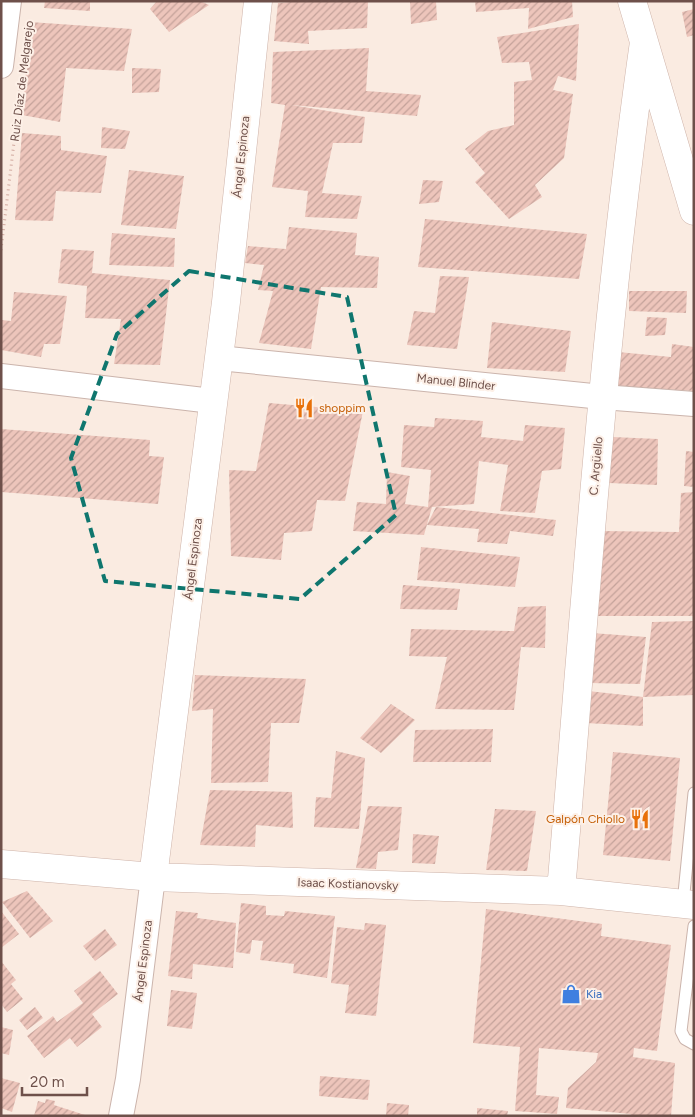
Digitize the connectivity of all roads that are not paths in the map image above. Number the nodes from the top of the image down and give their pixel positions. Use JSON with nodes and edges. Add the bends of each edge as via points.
{"nodes":[{"id":1,"x":8,"y":1,"type":"edge"},
{"id":2,"x":258,"y":1,"type":"edge"},
{"id":3,"x":632,"y":1,"type":"edge"},
{"id":4,"x":644,"y":42,"type":"junction"},
{"id":5,"x":12,"y":67,"type":"edge"},
{"id":6,"x":694,"y":211,"type":"edge"},
{"id":7,"x":219,"y":358,"type":"junction"},
{"id":8,"x":1,"y":376,"type":"edge"},
{"id":9,"x":602,"y":397,"type":"junction"},
{"id":10,"x":212,"y":401,"type":"junction"},
{"id":11,"x":694,"y":404,"type":"edge"},
{"id":12,"x":694,"y":793,"type":"edge"},
{"id":13,"x":1,"y":864,"type":"edge"},
{"id":14,"x":153,"y":877,"type":"junction"},
{"id":15,"x":561,"y":891,"type":"junction"},
{"id":16,"x":690,"y":911,"type":"edge"},
{"id":17,"x":694,"y":1044,"type":"edge"},
{"id":18,"x":121,"y":1116,"type":"edge"}],
"edges":[{"from":1,"to":5,"type":"street","name":"Ruiz Díaz de Melgarejo"},
{"from":2,"to":7,"type":"street","name":"Ángel Espinoza"},
{"from":3,"to":4,"type":"street"},
{"from":4,"to":6,"type":"street"},
{"from":4,"to":9,"type":"street","name":"C. Argüello"},
{"from":7,"to":9,"type":"street","name":"Manuel Blinder"},
{"from":7,"to":10,"type":"street","name":"Ángel Espinoza"},
{"from":8,"to":10,"type":"street"},
{"from":9,"to":11,"type":"street","name":"Manuel Blinder"},
{"from":9,"to":15,"type":"street","name":"C. Argüello"},
{"from":10,"to":14,"type":"street","name":"Ángel Espinoza"},
{"from":12,"to":16,"type":"lane"},
{"from":13,"to":14,"type":"street","name":"Isaac Kostianovsky"},
{"from":14,"to":15,"type":"street","name":"Isaac Kostianovsky"},
{"from":14,"to":18,"type":"street","name":"Ángel Espinoza"},
{"from":15,"to":16,"type":"street","name":"Isaac Kostianovsky"},
{"from":16,"to":17,"type":"lane","via":[[680,1032],[684,1039]]}]}
